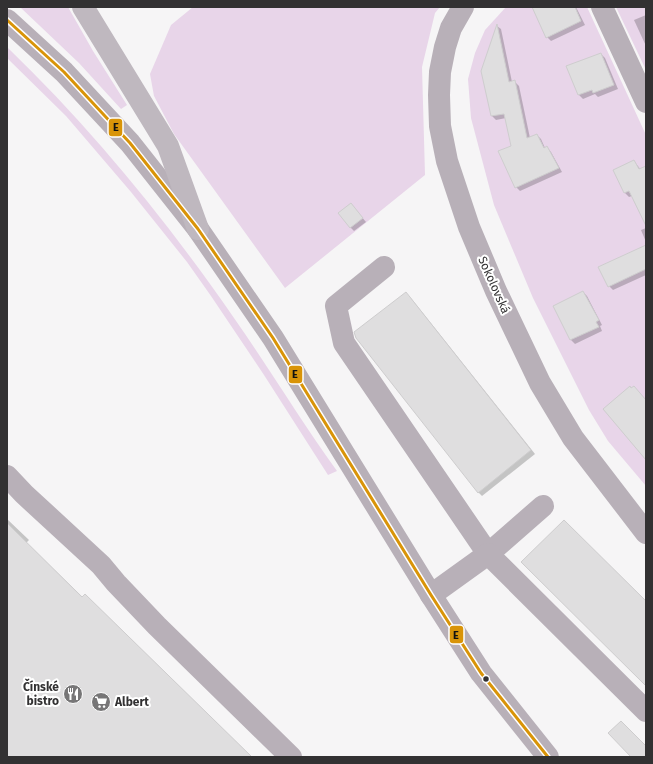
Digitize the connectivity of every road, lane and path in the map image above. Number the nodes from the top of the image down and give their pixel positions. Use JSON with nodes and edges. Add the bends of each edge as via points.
{"nodes":[{"id":1,"x":83,"y":7,"type":"edge"},
{"id":2,"x":463,"y":7,"type":"edge"},
{"id":3,"x":602,"y":7,"type":"edge"},
{"id":4,"x":7,"y":20,"type":"edge"},
{"id":5,"x":646,"y":102,"type":"edge"},
{"id":6,"x":198,"y":229,"type":"junction"},
{"id":7,"x":384,"y":267,"type":"dead end"},
{"id":8,"x":7,"y":476,"type":"edge"},
{"id":9,"x":542,"y":506,"type":"dead end"},
{"id":10,"x":646,"y":533,"type":"edge"},
{"id":11,"x":488,"y":554,"type":"junction"},
{"id":12,"x":432,"y":595,"type":"junction"},
{"id":13,"x":646,"y":711,"type":"edge"},
{"id":14,"x":291,"y":757,"type":"edge"},
{"id":15,"x":548,"y":757,"type":"edge"}],
"edges":[{"from":1,"to":6,"type":"highway","via":[[168,146]]},
{"from":2,"to":10,"type":"street","name":"Sokolovská","via":[[451,28],[445,47],[438,95],[440,126],[448,161],[469,227],[496,291],[540,382],[573,438]]},
{"from":3,"to":5,"type":"street"},
{"from":4,"to":6,"type":"street","via":[[64,72],[130,143]]},
{"from":6,"to":12,"type":"street","via":[[273,338]]},
{"from":7,"to":11,"type":"street","via":[[336,306],[344,343]]},
{"from":8,"to":14,"type":"street","via":[[101,565],[157,626]]},
{"from":9,"to":11,"type":"street"},
{"from":11,"to":12,"type":"street"},
{"from":11,"to":13,"type":"street"},
{"from":12,"to":15,"type":"street","via":[[481,673]]}]}
